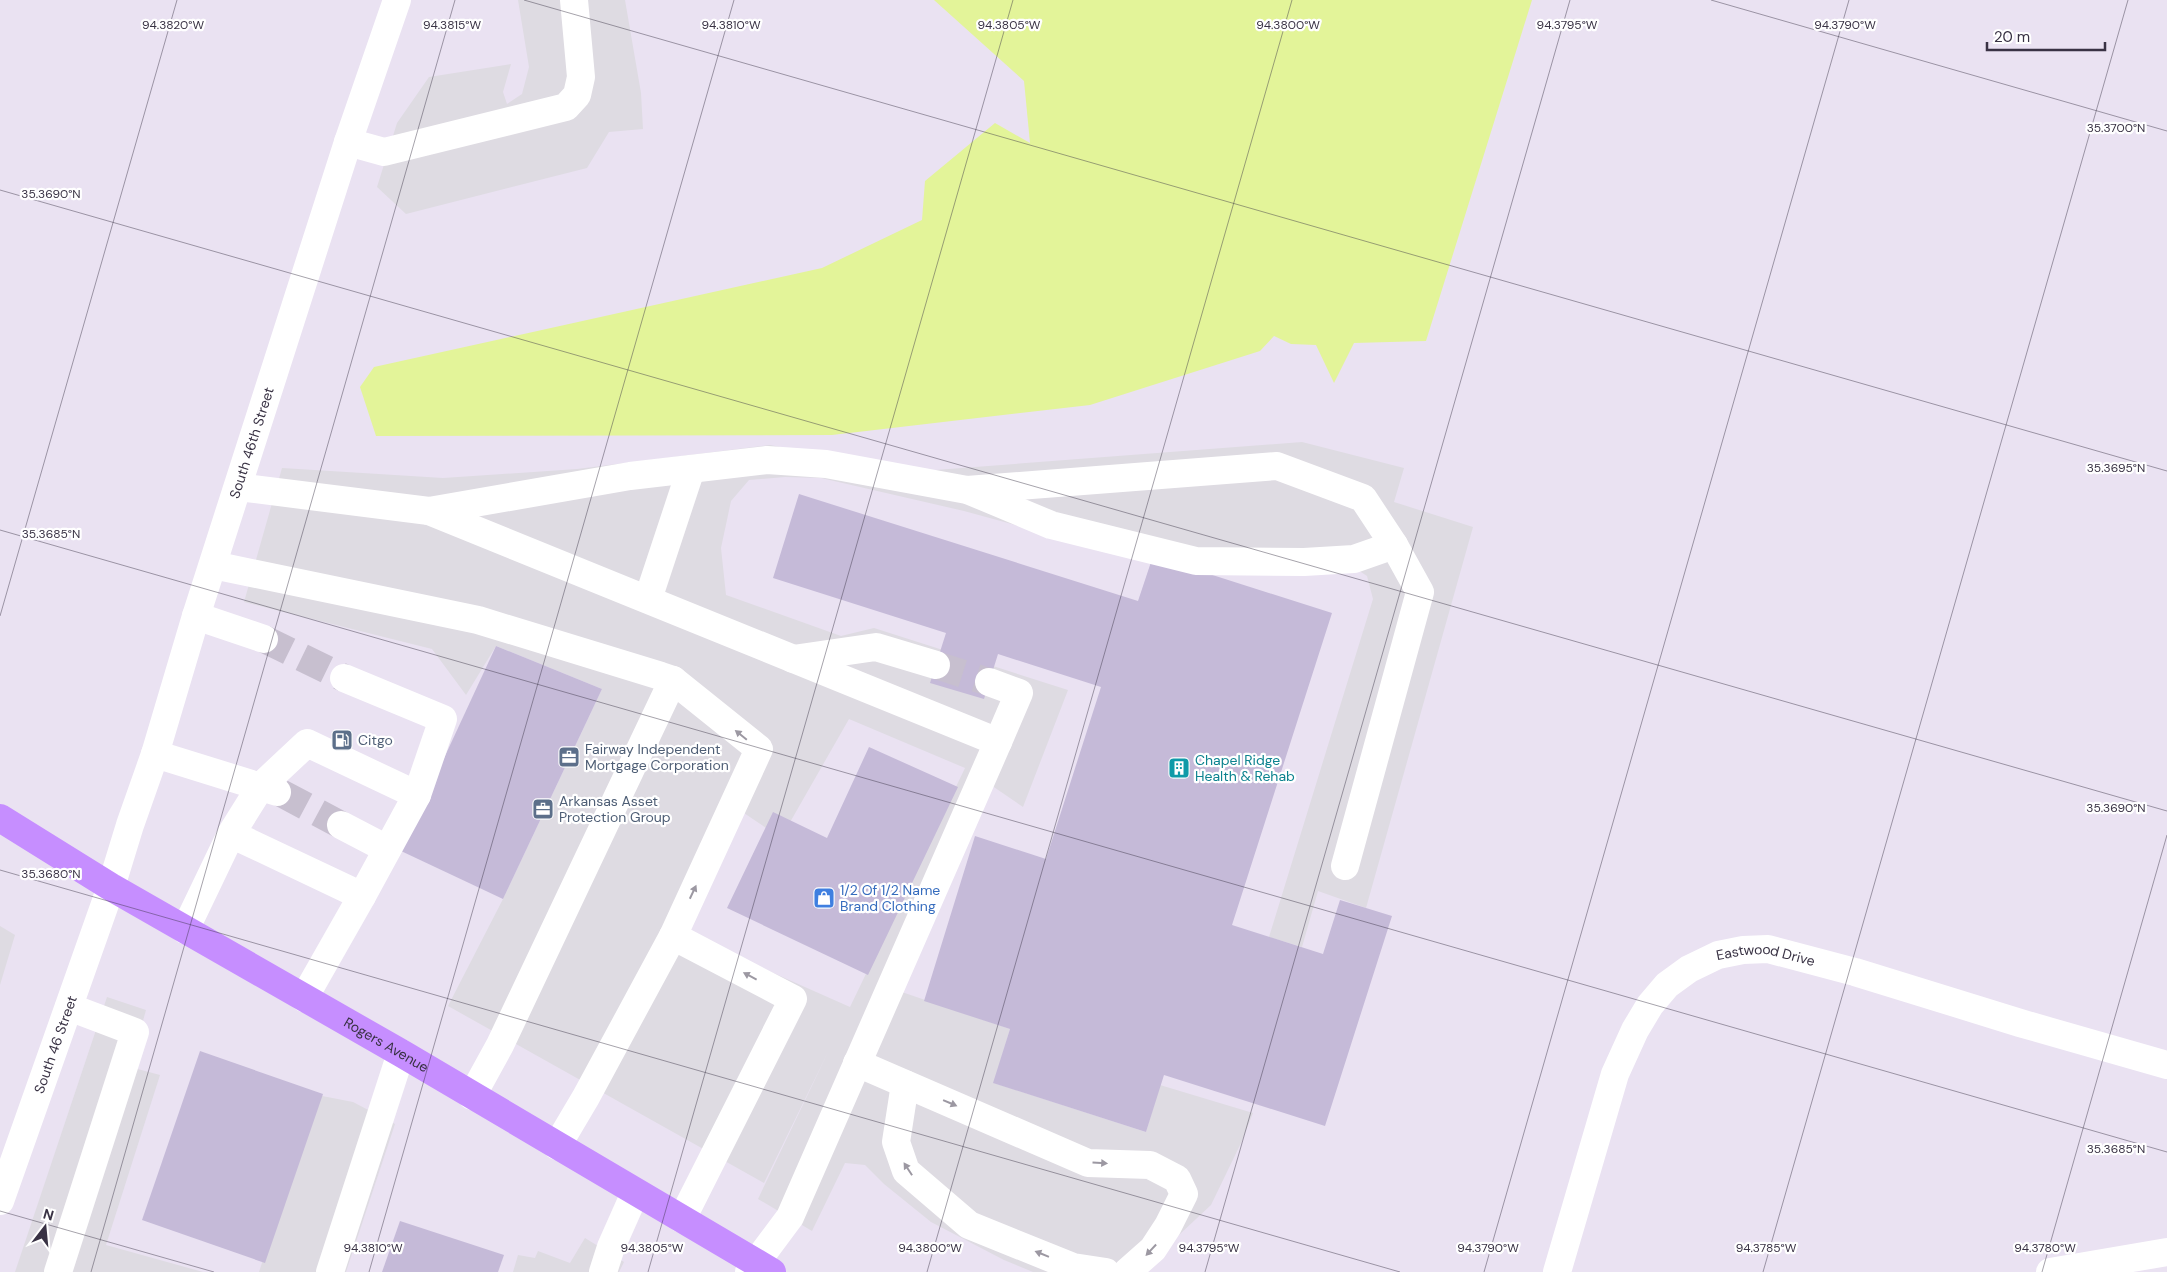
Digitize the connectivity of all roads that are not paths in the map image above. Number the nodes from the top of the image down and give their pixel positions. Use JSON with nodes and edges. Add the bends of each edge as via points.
{"nodes":[{"id":1,"x":397,"y":0,"type":"edge"},
{"id":2,"x":574,"y":0,"type":"edge"},
{"id":3,"x":348,"y":142,"type":"junction"},
{"id":4,"x":690,"y":469,"type":"junction"},
{"id":5,"x":238,"y":487,"type":"junction"},
{"id":6,"x":967,"y":490,"type":"junction"},
{"id":7,"x":429,"y":511,"type":"junction"},
{"id":8,"x":1394,"y":545,"type":"junction"},
{"id":9,"x":212,"y":565,"type":"junction"},
{"id":10,"x":648,"y":600,"type":"junction"},
{"id":11,"x":196,"y":616,"type":"junction"},
{"id":12,"x":264,"y":639,"type":"tunnel mouth"},
{"id":13,"x":793,"y":659,"type":"junction"},
{"id":14,"x":936,"y":665,"type":"tunnel mouth"},
{"id":15,"x":344,"y":678,"type":"tunnel mouth"},
{"id":16,"x":673,"y":680,"type":"junction"},
{"id":17,"x":989,"y":682,"type":"tunnel mouth"},
{"id":18,"x":998,"y":742,"type":"junction"},
{"id":19,"x":155,"y":754,"type":"junction"},
{"id":20,"x":271,"y":790,"type":"junction"},
{"id":21,"x":416,"y":795,"type":"junction"},
{"id":22,"x":0,"y":818,"type":"edge"},
{"id":23,"x":341,"y":825,"type":"tunnel mouth"},
{"id":24,"x":231,"y":834,"type":"junction"},
{"id":25,"x":387,"y":849,"type":"junction"},
{"id":26,"x":1345,"y":866,"type":"dead end"},
{"id":27,"x":111,"y":887,"type":"junction"},
{"id":28,"x":362,"y":896,"type":"junction"},
{"id":29,"x":185,"y":930,"type":"junction"},
{"id":30,"x":673,"y":936,"type":"junction"},
{"id":31,"x":304,"y":998,"type":"junction"},
{"id":32,"x":69,"y":1007,"type":"junction"},
{"id":33,"x":401,"y":1053,"type":"junction"},
{"id":34,"x":857,"y":1063,"type":"junction"},
{"id":35,"x":2167,"y":1064,"type":"edge"},
{"id":36,"x":905,"y":1084,"type":"junction"},
{"id":37,"x":472,"y":1096,"type":"junction"},
{"id":38,"x":557,"y":1146,"type":"junction"},
{"id":39,"x":635,"y":1193,"type":"junction"},
{"id":40,"x":0,"y":1201,"type":"edge"},
{"id":41,"x":682,"y":1219,"type":"junction"},
{"id":42,"x":2167,"y":1252,"type":"edge"},
{"id":43,"x":759,"y":1269,"type":"edge"},
{"id":44,"x":58,"y":1272,"type":"edge"},
{"id":45,"x":330,"y":1272,"type":"edge"},
{"id":46,"x":603,"y":1272,"type":"edge"},
{"id":47,"x":1106,"y":1272,"type":"edge"},
{"id":48,"x":1127,"y":1272,"type":"edge"},
{"id":49,"x":1558,"y":1272,"type":"edge"},
{"id":50,"x":2050,"y":1272,"type":"edge"}],
"edges":[{"from":1,"to":3,"type":"street","name":"South 46th Street"},
{"from":2,"to":3,"type":"street","via":[[581,77],[577,95],[566,107],[384,152]]},
{"from":3,"to":5,"type":"street","name":"South 46th Street"},
{"from":4,"to":6,"type":"street","via":[[767,460],[826,464]]},
{"from":4,"to":7,"type":"street","via":[[630,476]]},
{"from":4,"to":10,"type":"street"},
{"from":5,"to":7,"type":"street"},
{"from":5,"to":9,"type":"street","name":"South 46th Street"},
{"from":6,"to":8,"type":"street","via":[[1051,525],[1196,561],[1346,559]]},
{"from":6,"to":8,"type":"street","via":[[1277,466],[1363,498]]},
{"from":7,"to":10,"type":"street"},
{"from":8,"to":26,"type":"street","via":[[1420,592]]},
{"from":9,"to":11,"type":"street","name":"South 46th Street"},
{"from":9,"to":16,"type":"street","via":[[478,620]]},
{"from":10,"to":13,"type":"street"},
{"from":11,"to":12,"type":"street"},
{"from":11,"to":19,"type":"street","name":"South 46th Street"},
{"from":13,"to":14,"type":"street","via":[[876,647]]},
{"from":13,"to":18,"type":"street"},
{"from":15,"to":21,"type":"street","via":[[443,719]]},
{"from":30,"to":16,"type":"street","one_way":true,"via":[[759,749]]},
{"from":16,"to":37,"type":"street","via":[[500,1045]]},
{"from":17,"to":18,"type":"street","via":[[1019,693]]},
{"from":18,"to":34,"type":"street"},
{"from":19,"to":20,"type":"street"},
{"from":19,"to":27,"type":"street","name":"South 46th Street"},
{"from":20,"to":21,"type":"street","via":[[307,743]]},
{"from":20,"to":24,"type":"street"},
{"from":21,"to":25,"type":"street"},
{"from":22,"to":27,"type":"main road","name":"Rogers Avenue"},
{"from":23,"to":25,"type":"street"},
{"from":24,"to":28,"type":"street"},
{"from":24,"to":29,"type":"street"},
{"from":25,"to":28,"type":"street"},
{"from":27,"to":29,"type":"main road","name":"Rogers Avenue"},
{"from":27,"to":32,"type":"street","name":"South 46 Street"},
{"from":28,"to":31,"type":"street"},
{"from":29,"to":31,"type":"main road","name":"Rogers Avenue"},
{"from":30,"to":38,"type":"street"},
{"from":41,"to":30,"type":"street","one_way":true,"via":[[793,999]]},
{"from":31,"to":33,"type":"main road","name":"Rogers Avenue"},
{"from":32,"to":40,"type":"street","name":"South 46 Street"},
{"from":32,"to":44,"type":"street","via":[[135,1032]]},
{"from":33,"to":37,"type":"main road","name":"Rogers Avenue"},
{"from":33,"to":45,"type":"street"},
{"from":34,"to":36,"type":"street"},
{"from":34,"to":43,"type":"street","via":[[790,1217]]},
{"from":35,"to":49,"type":"street","name":"Eastwood Drive","via":[[1855,972],[1768,950],[1742,950],[1718,955],[1689,969],[1667,985],[1634,1030],[1615,1074]]},
{"from":47,"to":36,"type":"street","one_way":true,"via":[[1073,1266],[969,1225],[906,1171],[896,1142]]},
{"from":36,"to":48,"type":"street","one_way":true,"via":[[1088,1163],[1150,1165],[1177,1180],[1184,1194],[1168,1226],[1153,1249]]},
{"from":37,"to":38,"type":"main road","name":"Rogers Avenue"},
{"from":38,"to":39,"type":"main road","name":"Rogers Avenue"},
{"from":39,"to":41,"type":"main road","name":"Rogers Avenue"},
{"from":39,"to":46,"type":"street"},
{"from":41,"to":43,"type":"main road","name":"Rogers Avenue"},
{"from":42,"to":50,"type":"street"}]}
